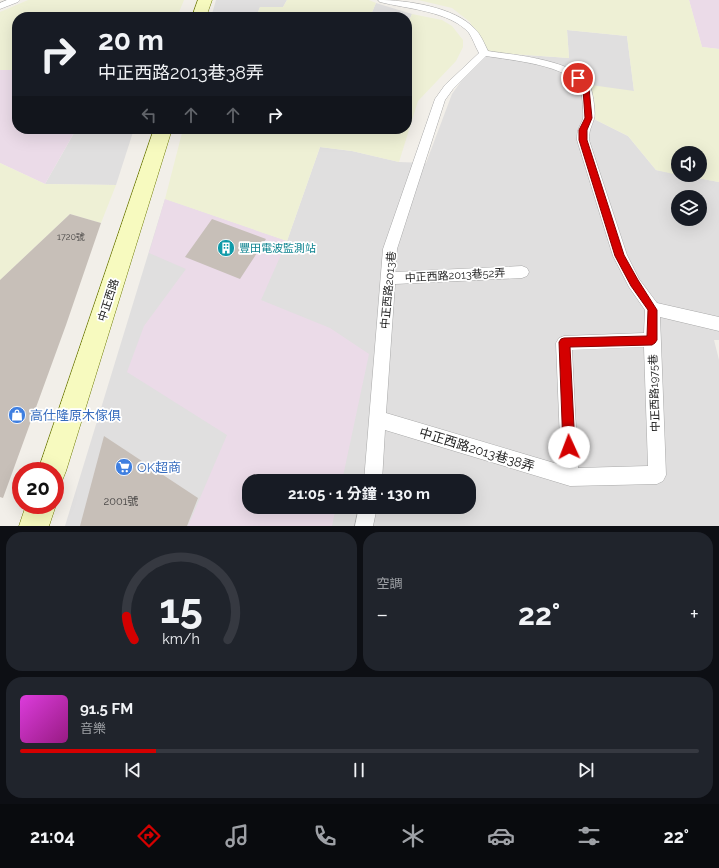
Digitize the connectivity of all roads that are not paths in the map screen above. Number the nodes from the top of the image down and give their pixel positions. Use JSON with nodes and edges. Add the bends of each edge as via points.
{"nodes":[{"id":1,"x":15,"y":0,"type":"edge"},
{"id":2,"x":205,"y":0,"type":"edge"},
{"id":3,"x":383,"y":0,"type":"edge"},
{"id":4,"x":0,"y":6,"type":"edge"},
{"id":5,"x":201,"y":12,"type":"edge"},
{"id":6,"x":484,"y":53,"type":"junction"},
{"id":7,"x":161,"y":134,"type":"edge"},
{"id":8,"x":522,"y":272,"type":"dead end"},
{"id":9,"x":388,"y":278,"type":"junction"},
{"id":10,"x":652,"y":310,"type":"junction"},
{"id":11,"x":719,"y":324,"type":"edge"},
{"id":12,"x":652,"y":340,"type":"junction"},
{"id":13,"x":378,"y":419,"type":"junction"},
{"id":14,"x":55,"y":462,"type":"edge"},
{"id":15,"x":374,"y":474,"type":"edge"},
{"id":16,"x":570,"y":477,"type":"junction"},
{"id":17,"x":38,"y":514,"type":"edge"},
{"id":18,"x":367,"y":514,"type":"edge"},
{"id":19,"x":34,"y":526,"type":"edge"},
{"id":20,"x":364,"y":526,"type":"edge"}],
"edges":[{"from":1,"to":4,"type":"lane"},
{"from":2,"to":5,"type":"main road"},
{"from":3,"to":6,"type":"lane","via":[[452,17],[473,32]]},
{"from":6,"to":9,"type":"lane","name":"中正西路2013巷","via":[[440,99],[390,249]]},
{"from":6,"to":10,"type":"lane","via":[[554,65],[578,78],[586,88],[589,118],[583,130],[583,140],[620,256]]},
{"from":7,"to":14,"type":"main road","name":"中正西路"},
{"from":8,"to":9,"type":"lane","name":"中正西路2013巷52弄"},
{"from":9,"to":13,"type":"lane","name":"中正西路2013巷"},
{"from":10,"to":11,"type":"lane"},
{"from":10,"to":12,"type":"lane","name":"中正西路1975巷"},
{"from":12,"to":16,"type":"lane","name":"中正西路1975巷","via":[[657,476]]},
{"from":12,"to":16,"type":"lane","via":[[564,342]]},
{"from":13,"to":15,"type":"lane","name":"中正西路2013巷"},
{"from":13,"to":16,"type":"lane","name":"中正西路2013巷38弄"},
{"from":17,"to":19,"type":"main road"},
{"from":18,"to":20,"type":"lane"}]}
